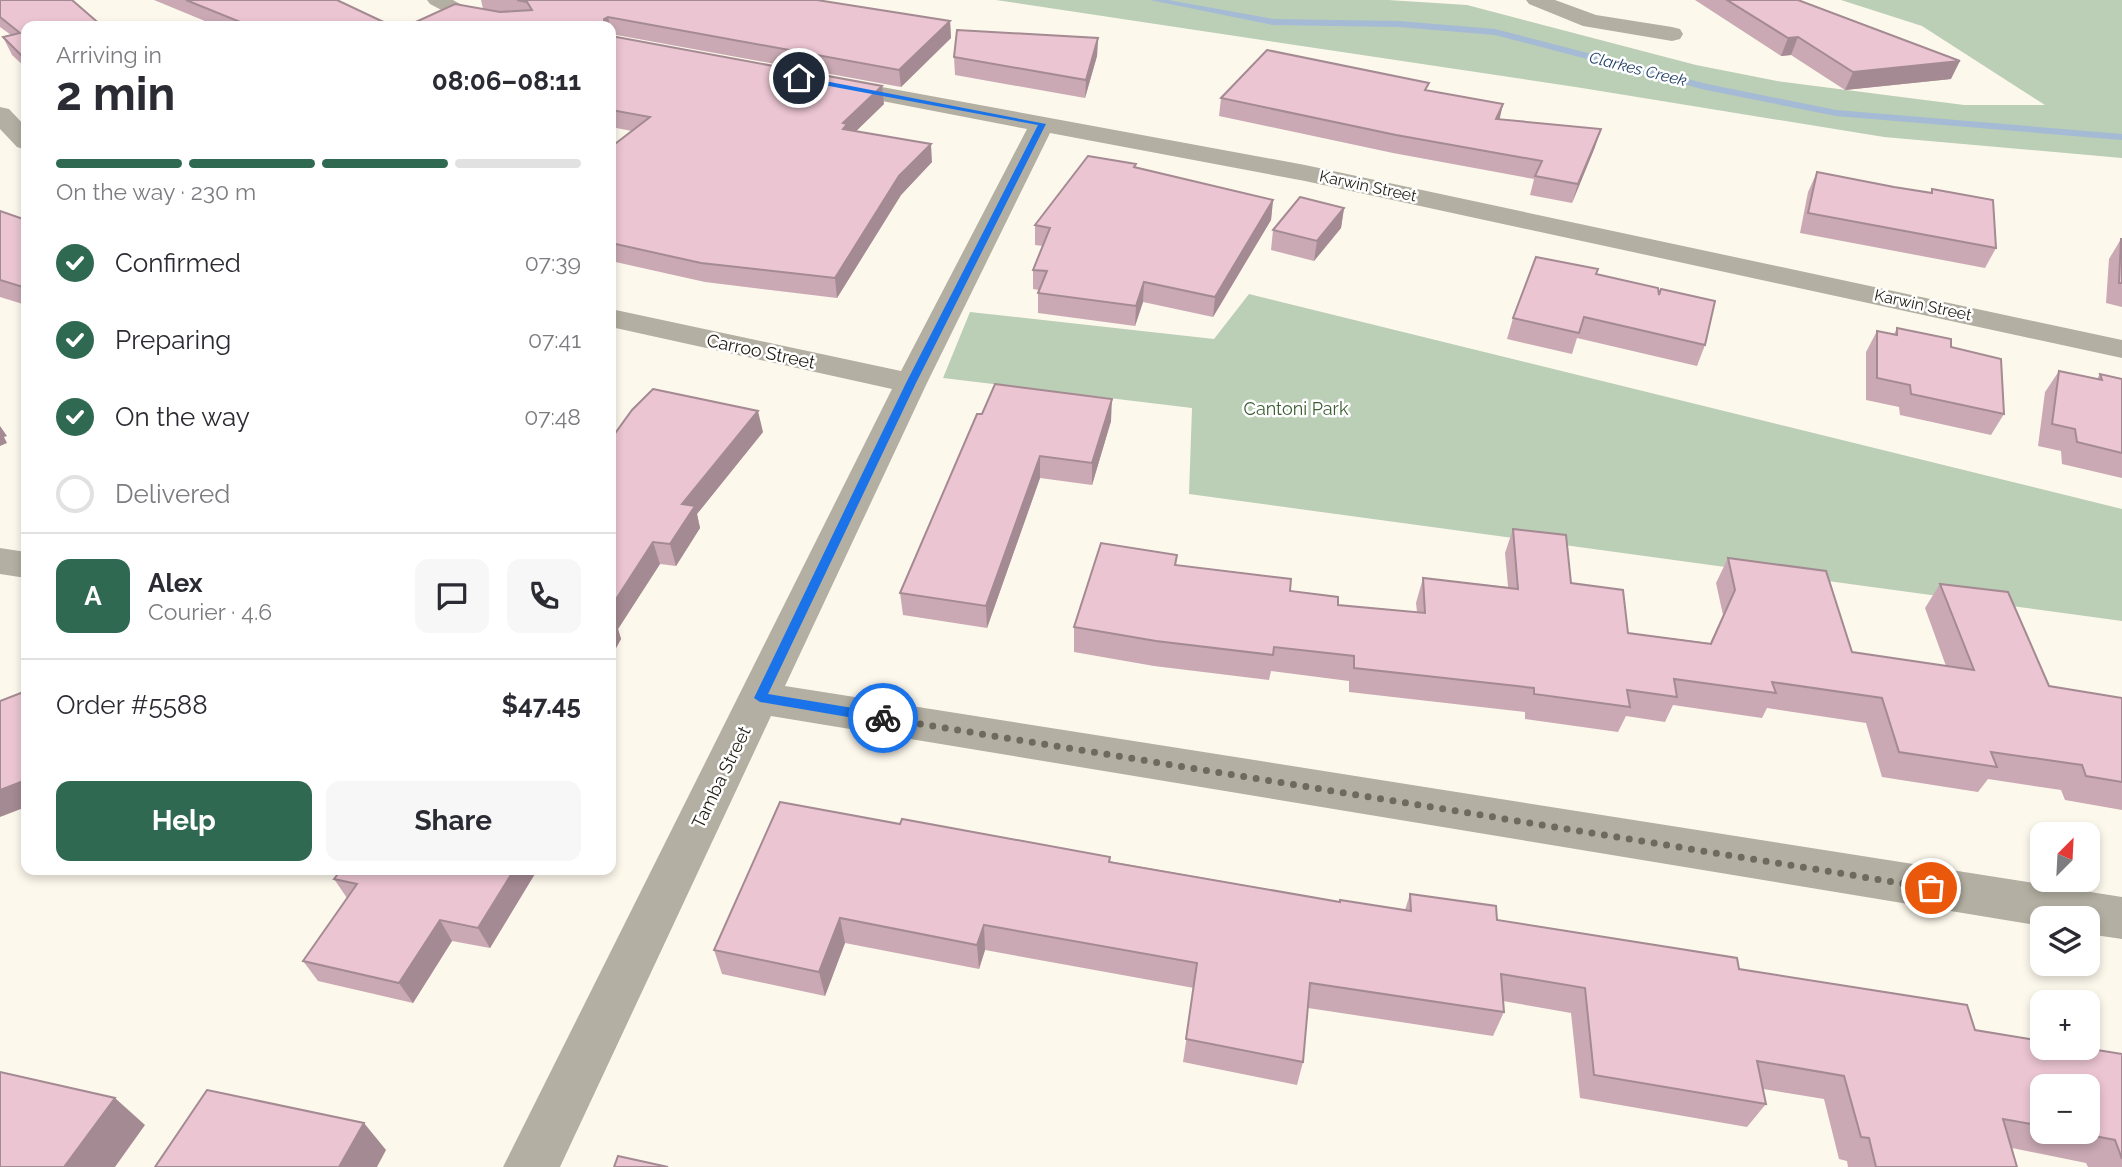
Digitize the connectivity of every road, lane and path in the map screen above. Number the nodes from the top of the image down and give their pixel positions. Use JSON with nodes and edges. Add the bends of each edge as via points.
{"nodes":[{"id":1,"x":437,"y":0,"type":"edge"},
{"id":2,"x":1536,"y":0,"type":"edge"},
{"id":3,"x":497,"y":21,"type":"edge"},
{"id":4,"x":1672,"y":34,"type":"dead end"},
{"id":5,"x":813,"y":81,"type":"edge"},
{"id":6,"x":0,"y":114,"type":"edge"},
{"id":7,"x":1042,"y":124,"type":"junction"},
{"id":8,"x":21,"y":137,"type":"edge"},
{"id":9,"x":616,"y":319,"type":"edge"},
{"id":10,"x":2122,"y":349,"type":"edge"},
{"id":11,"x":911,"y":383,"type":"junction"},
{"id":12,"x":0,"y":561,"type":"edge"},
{"id":13,"x":21,"y":564,"type":"edge"},
{"id":14,"x":760,"y":698,"type":"junction"},
{"id":15,"x":2122,"y":918,"type":"edge"},
{"id":16,"x":531,"y":1167,"type":"edge"}],
"edges":[{"from":1,"to":3,"type":"street","via":[[465,15]]},
{"from":2,"to":4,"type":"street","via":[[1591,21]]},
{"from":5,"to":7,"type":"street","name":"Karwin Street"},
{"from":6,"to":8,"type":"street"},
{"from":7,"to":10,"type":"street","name":"Karwin Street","via":[[1305,173]]},
{"from":7,"to":11,"type":"street","name":"Tamba Street"},
{"from":9,"to":11,"type":"street","name":"Carroo Street"},
{"from":11,"to":14,"type":"street","name":"Tamba Street"},
{"from":12,"to":13,"type":"street"},
{"from":14,"to":15,"type":"street"},
{"from":14,"to":16,"type":"street","name":"Tamba Street"}]}
